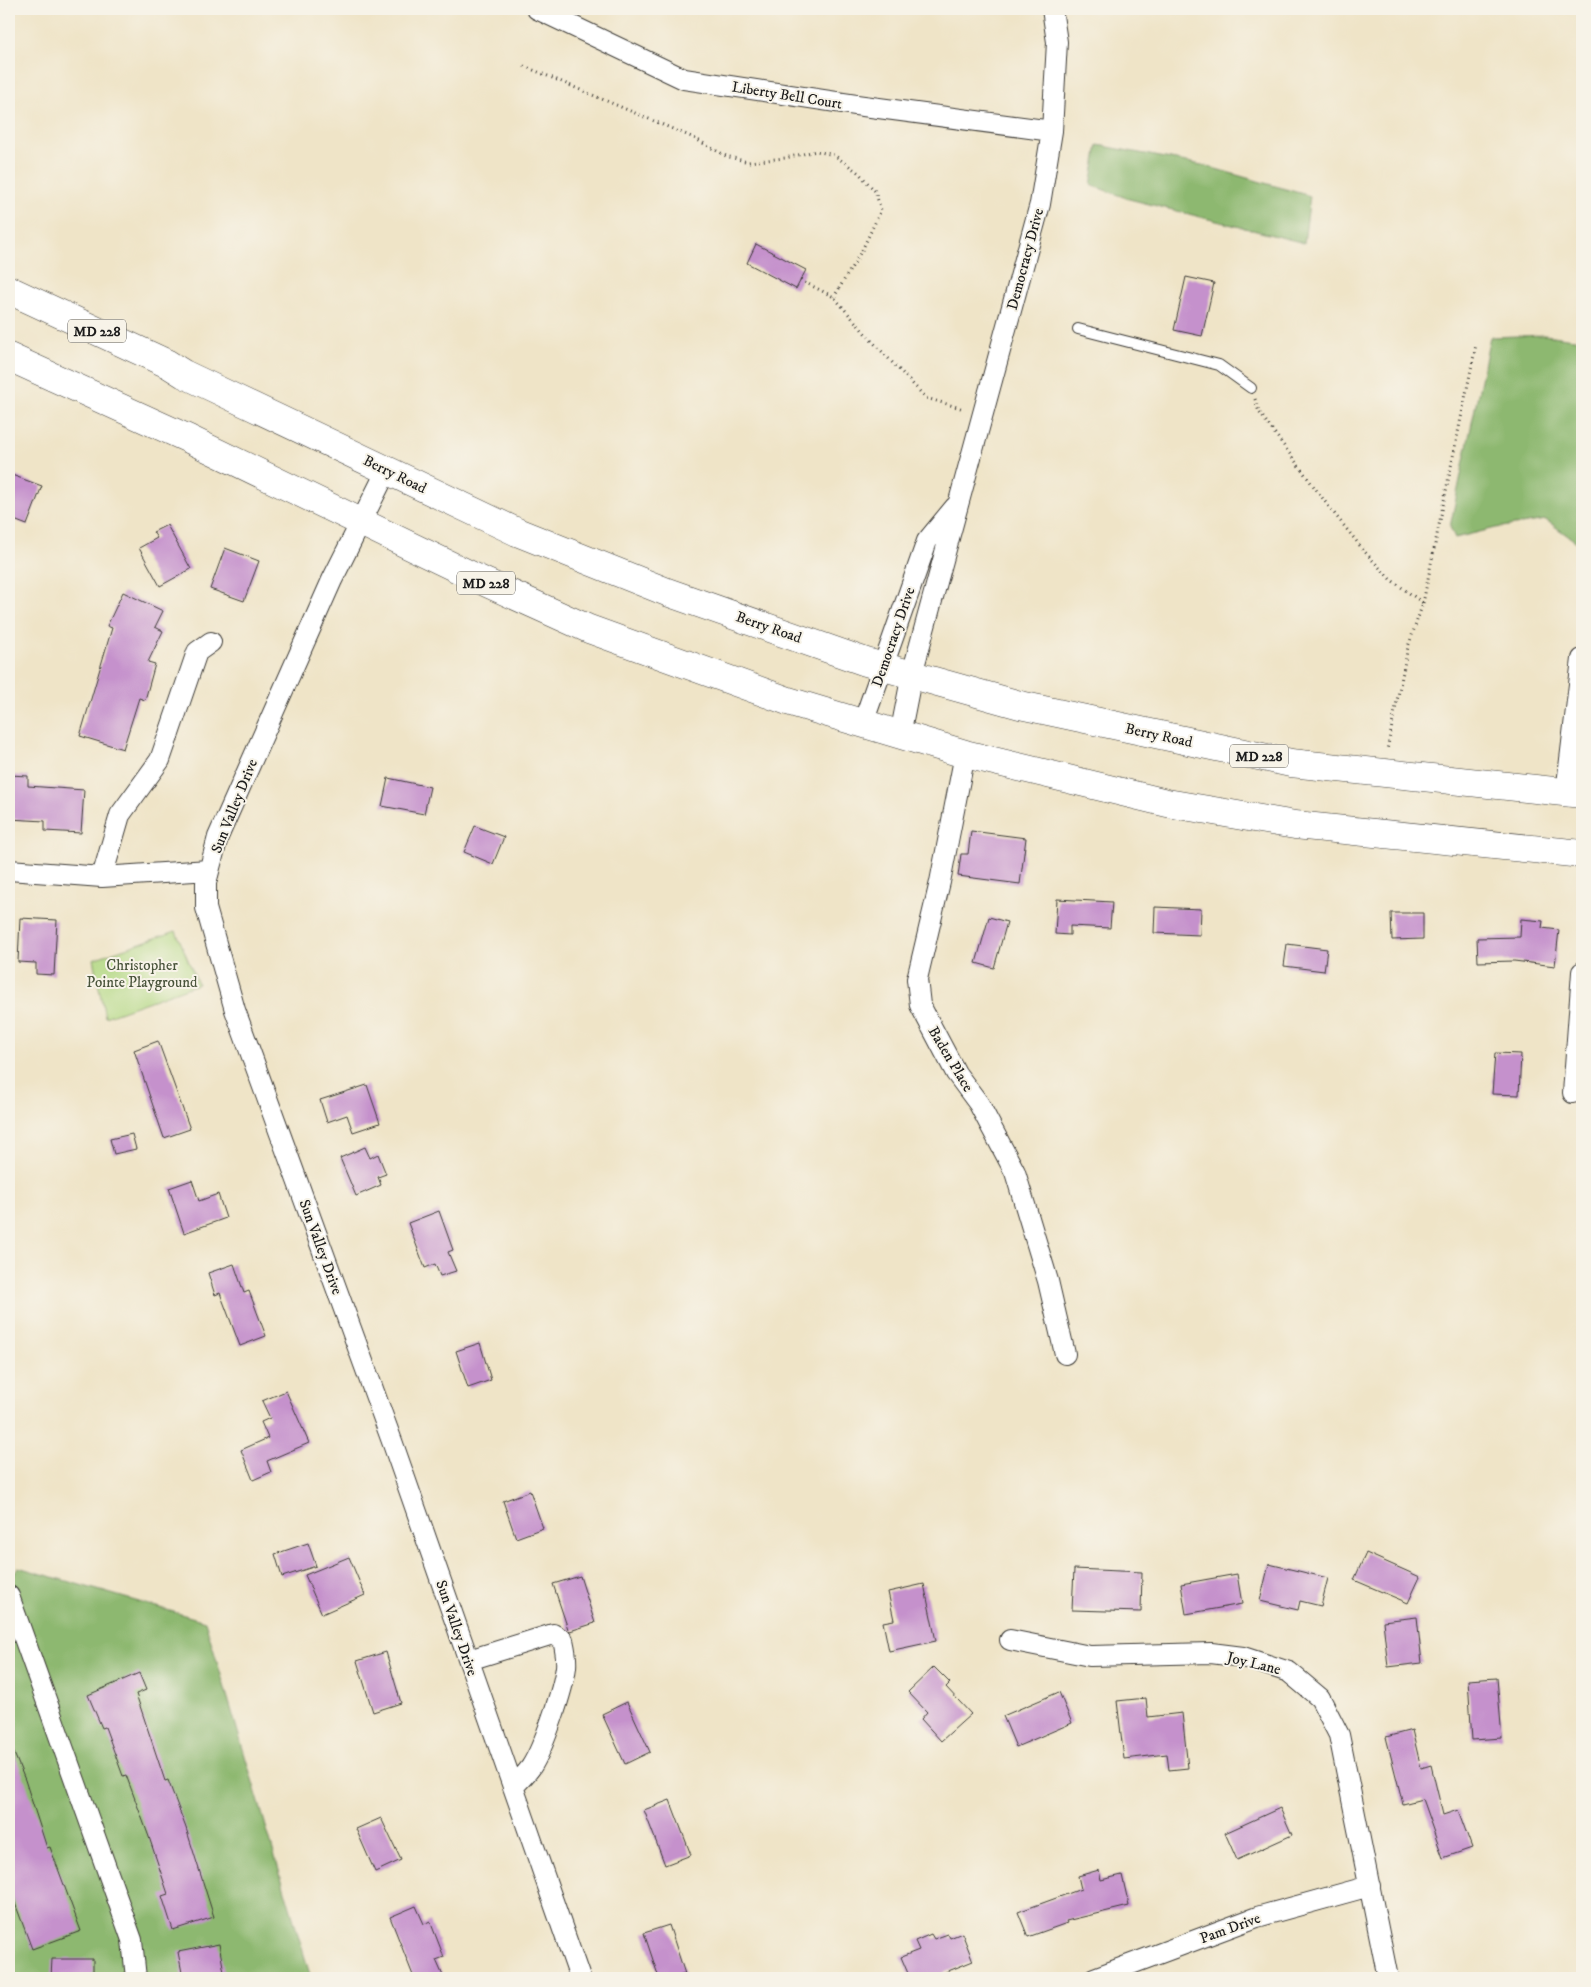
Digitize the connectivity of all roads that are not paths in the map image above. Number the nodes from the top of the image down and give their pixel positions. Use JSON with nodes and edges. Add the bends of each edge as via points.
{"nodes":[{"id":1,"x":537,"y":9,"type":"edge"},
{"id":2,"x":1052,"y":9,"type":"edge"},
{"id":3,"x":1052,"y":131,"type":"junction"},
{"id":4,"x":9,"y":290,"type":"edge"},
{"id":5,"x":1078,"y":329,"type":"dead end"},
{"id":6,"x":9,"y":356,"type":"edge"},
{"id":7,"x":1251,"y":388,"type":"road end"},
{"id":8,"x":387,"y":470,"type":"junction"},
{"id":9,"x":958,"y":504,"type":"junction"},
{"id":10,"x":360,"y":522,"type":"junction"},
{"id":11,"x":211,"y":642,"type":"dead end"},
{"id":12,"x":1582,"y":659,"type":"edge"},
{"id":13,"x":883,"y":666,"type":"junction"},
{"id":14,"x":912,"y":674,"type":"junction"},
{"id":15,"x":862,"y":723,"type":"junction"},
{"id":16,"x":900,"y":734,"type":"junction"},
{"id":17,"x":965,"y":754,"type":"junction"},
{"id":18,"x":1574,"y":793,"type":"edge"},
{"id":19,"x":1582,"y":854,"type":"edge"},
{"id":20,"x":9,"y":870,"type":"edge"},
{"id":21,"x":209,"y":870,"type":"junction"},
{"id":22,"x":102,"y":877,"type":"junction"},
{"id":23,"x":1582,"y":972,"type":"edge"},
{"id":24,"x":1573,"y":1093,"type":"dead end"},
{"id":25,"x":1064,"y":1354,"type":"dead end"},
{"id":26,"x":9,"y":1596,"type":"edge"},
{"id":27,"x":1010,"y":1640,"type":"dead end"},
{"id":28,"x":469,"y":1660,"type":"junction"},
{"id":29,"x":513,"y":1787,"type":"junction"},
{"id":30,"x":1370,"y":1886,"type":"junction"},
{"id":31,"x":136,"y":1978,"type":"edge"},
{"id":32,"x":580,"y":1978,"type":"edge"},
{"id":33,"x":1094,"y":1978,"type":"edge"},
{"id":34,"x":1388,"y":1978,"type":"edge"}],
"edges":[{"from":1,"to":3,"type":"street","name":"Liberty Bell Court","via":[[684,79]]},
{"from":2,"to":3,"type":"street","name":"Democracy Drive","via":[[1057,42]]},
{"from":3,"to":9,"type":"street","name":"Democracy Drive","via":[[1040,204]]},
{"from":4,"to":8,"type":"highway","name":"Berry Road","number":"MD 228"},
{"from":5,"to":7,"type":"lane","via":[[1220,365]]},
{"from":6,"to":10,"type":"highway","number":"MD 228"},
{"from":8,"to":10,"type":"street","name":"Sun Valley Drive"},
{"from":8,"to":13,"type":"highway","name":"Berry Road","number":"MD 228","via":[[517,532],[667,592]]},
{"from":9,"to":13,"type":"street","name":"Democracy Drive","via":[[927,540]]},
{"from":9,"to":14,"type":"street","name":"Democracy Drive"},
{"from":10,"to":15,"type":"highway","number":"MD 228","via":[[589,629],[788,701]]},
{"from":10,"to":21,"type":"street","name":"Sun Valley Drive","via":[[218,837]]},
{"from":11,"to":22,"type":"street","via":[[197,652],[160,760],[120,815]]},
{"from":12,"to":18,"type":"street"},
{"from":13,"to":14,"type":"highway","name":"Berry Road","number":"MD 228"},
{"from":13,"to":15,"type":"street","name":"Democracy Drive"},
{"from":14,"to":16,"type":"street","name":"Democracy Drive"},
{"from":14,"to":18,"type":"highway","name":"Berry Road","number":"MD 228","via":[[1020,705],[1292,763]]},
{"from":15,"to":16,"type":"highway","number":"MD 228"},
{"from":16,"to":17,"type":"highway","number":"MD 228"},
{"from":17,"to":19,"type":"highway","number":"MD 228","via":[[1167,804],[1295,825]]},
{"from":17,"to":25,"type":"street","name":"Baden Place","via":[[917,979],[920,1005],[1015,1172],[1048,1281]]},
{"from":20,"to":22,"type":"street"},
{"from":21,"to":22,"type":"street"},
{"from":21,"to":28,"type":"street","name":"Sun Valley Drive","via":[[206,908],[235,1010],[394,1444]]},
{"from":23,"to":24,"type":"street"},
{"from":26,"to":31,"type":"street","via":[[132,1940]]},
{"from":27,"to":30,"type":"street","name":"Joy Lane","via":[[1090,1656],[1211,1654],[1243,1657],[1289,1672],[1320,1698],[1340,1735]]},
{"from":28,"to":29,"type":"street","name":"Sun Valley Drive"},
{"from":28,"to":29,"type":"street","via":[[553,1634],[563,1640],[566,1667],[544,1740],[531,1767]]},
{"from":29,"to":32,"type":"street","name":"Sun Valley Drive"},
{"from":30,"to":33,"type":"street","name":"Pam Drive","via":[[1257,1917]]},
{"from":30,"to":34,"type":"street","name":"Joy Lane"}]}
